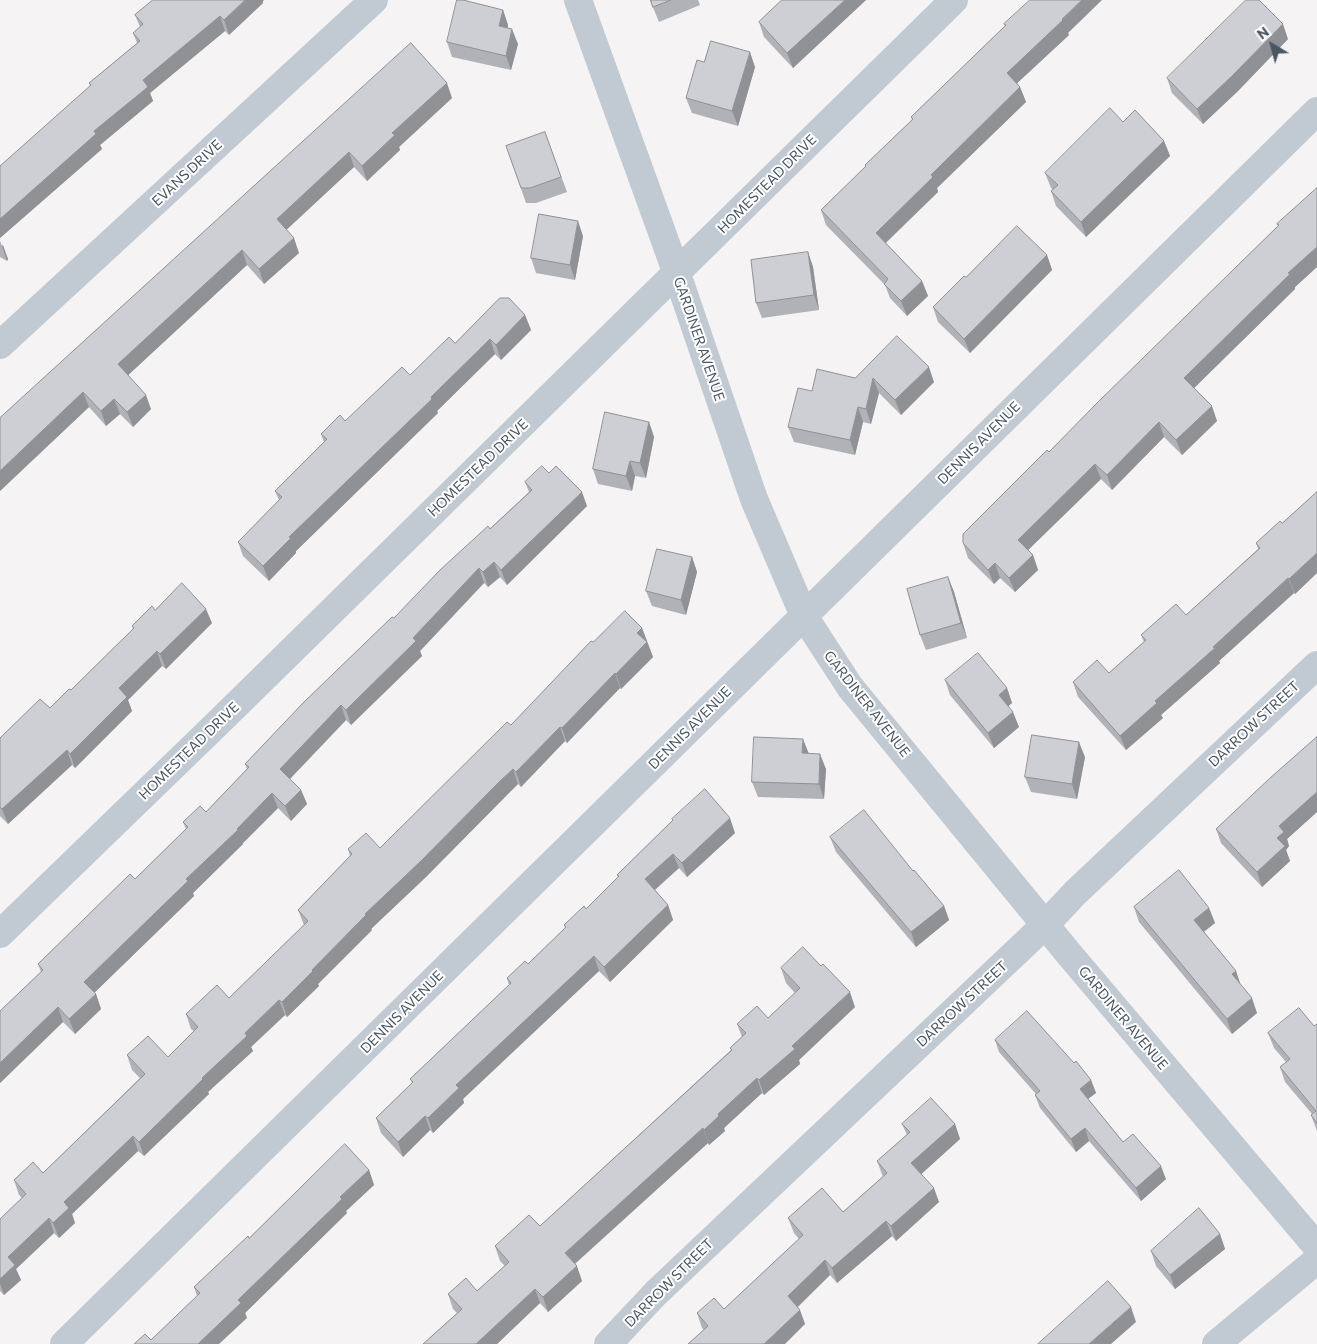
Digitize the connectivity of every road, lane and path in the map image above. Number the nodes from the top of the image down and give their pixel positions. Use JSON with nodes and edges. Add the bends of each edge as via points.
{"nodes":[{"id":1,"x":374,"y":0,"type":"edge"},
{"id":2,"x":578,"y":0,"type":"edge"},
{"id":3,"x":954,"y":0,"type":"edge"},
{"id":4,"x":1317,"y":111,"type":"edge"},
{"id":5,"x":677,"y":274,"type":"junction"},
{"id":6,"x":0,"y":345,"type":"edge"},
{"id":7,"x":804,"y":616,"type":"junction"},
{"id":8,"x":1317,"y":665,"type":"edge"},
{"id":9,"x":1046,"y":924,"type":"junction"},
{"id":10,"x":0,"y":934,"type":"edge"},
{"id":11,"x":1317,"y":1247,"type":"edge"},
{"id":12,"x":1317,"y":1260,"type":"edge"},
{"id":13,"x":64,"y":1344,"type":"edge"},
{"id":14,"x":608,"y":1344,"type":"edge"},
{"id":15,"x":1216,"y":1344,"type":"edge"}],
"edges":[{"from":1,"to":6,"type":"street","name":"EVANS DRIVE"},
{"from":2,"to":5,"type":"street","name":"GARDINER AVENUE"},
{"from":3,"to":5,"type":"street","name":"HOMESTEAD DRIVE"},
{"from":4,"to":7,"type":"street","name":"DENNIS AVENUE"},
{"from":5,"to":7,"type":"street","name":"GARDINER AVENUE","via":[[754,499]]},
{"from":5,"to":10,"type":"street","name":"HOMESTEAD DRIVE"},
{"from":7,"to":9,"type":"street","name":"GARDINER AVENUE","via":[[850,687]]},
{"from":7,"to":13,"type":"street","name":"DENNIS AVENUE"},
{"from":8,"to":9,"type":"street","name":"DARROW STREET"},
{"from":9,"to":11,"type":"street","name":"GARDINER AVENUE"},
{"from":9,"to":14,"type":"street","name":"DARROW STREET","via":[[656,1293]]},
{"from":12,"to":15,"type":"street"}]}
